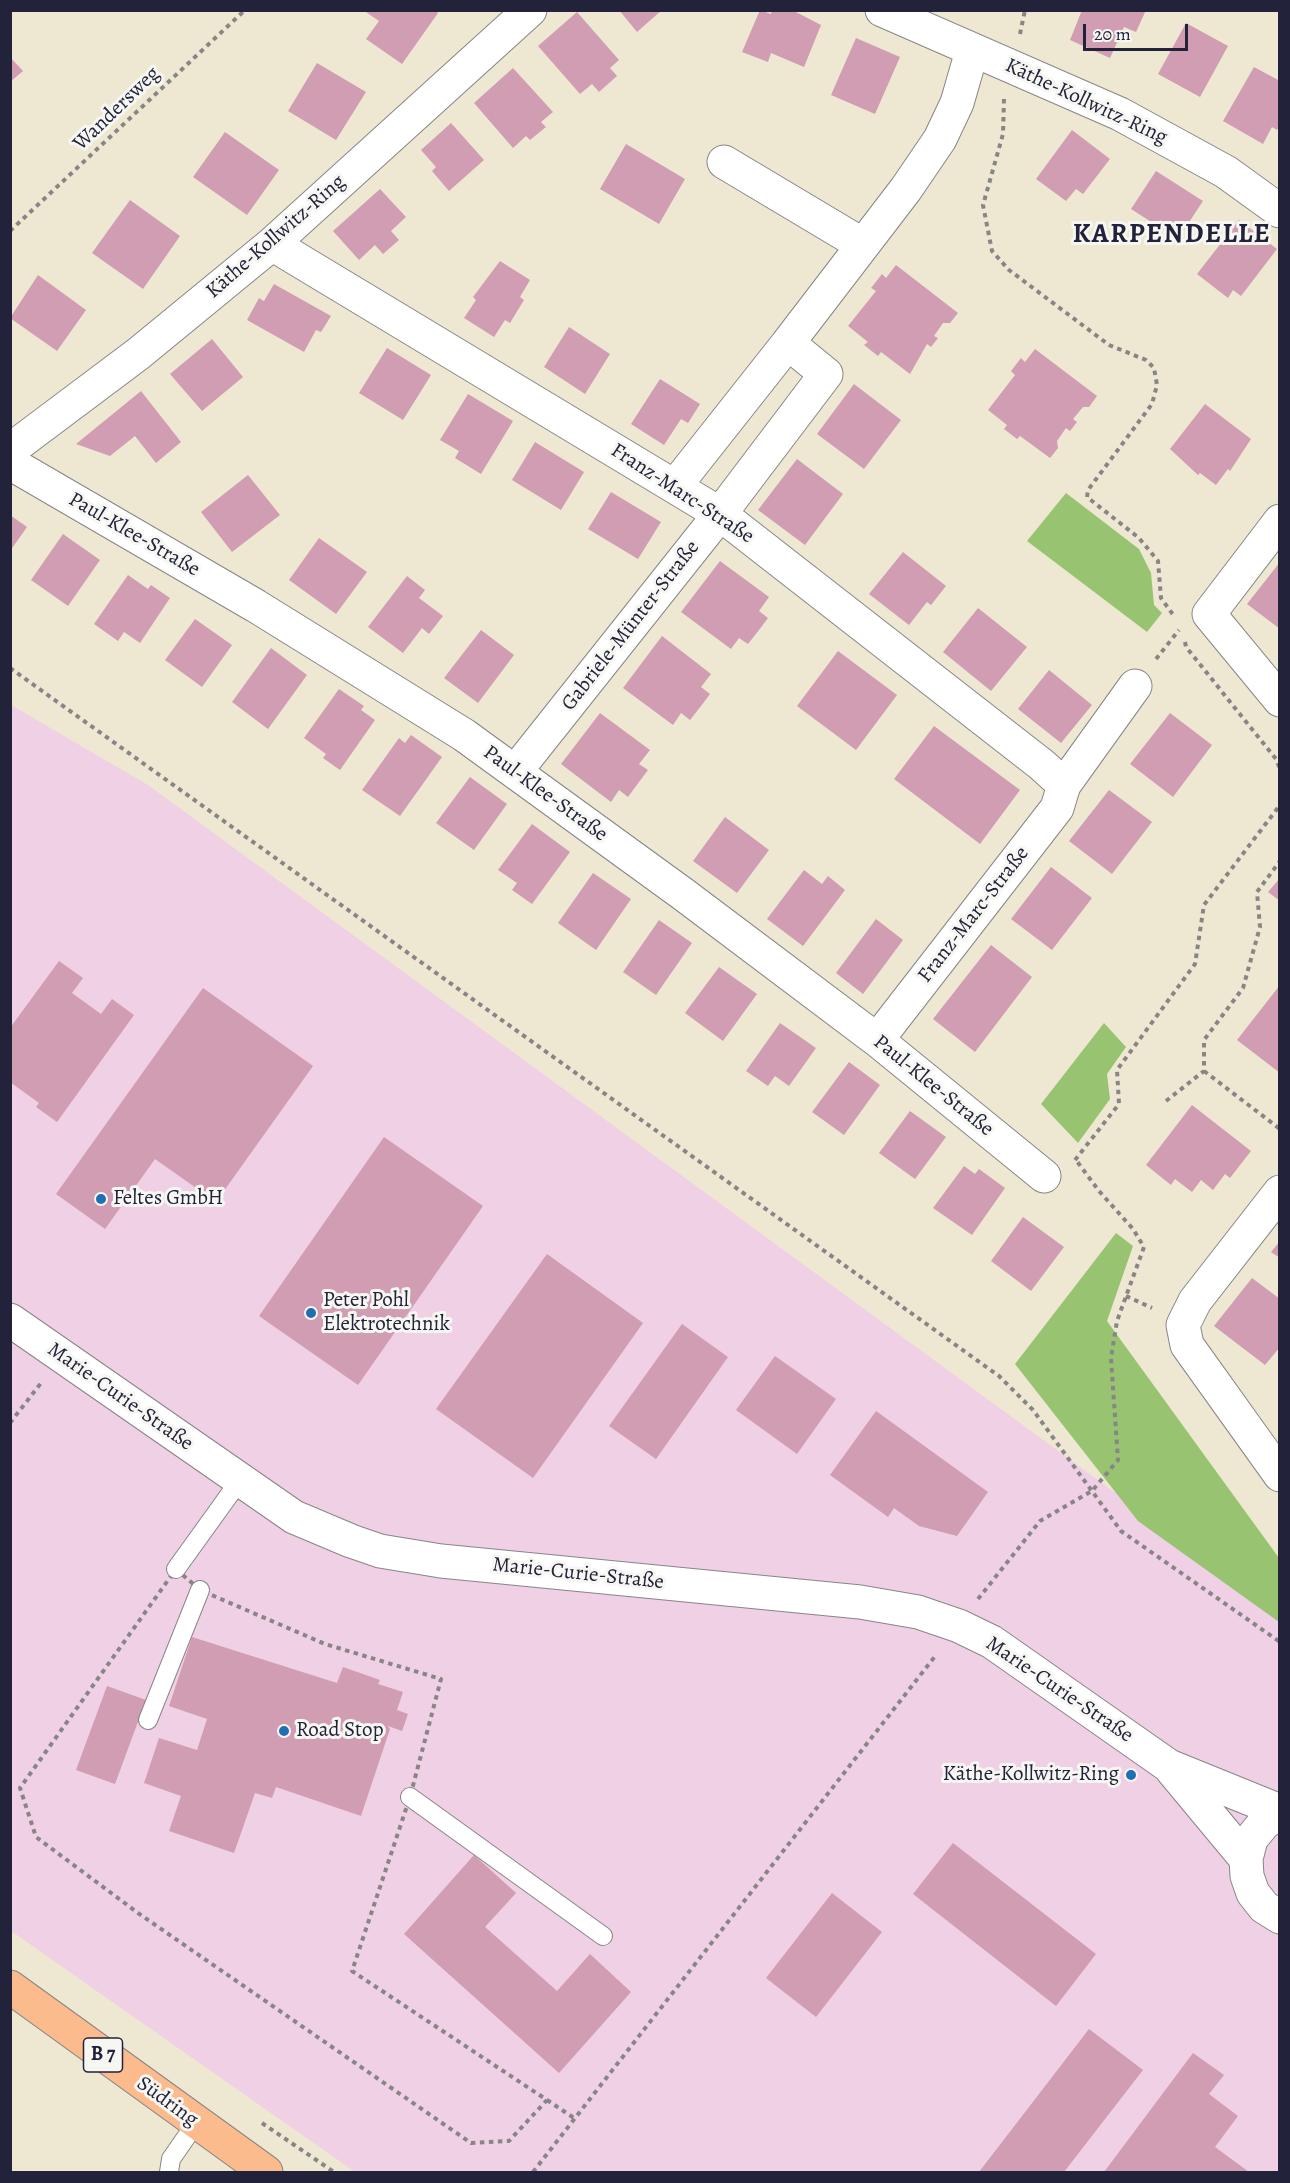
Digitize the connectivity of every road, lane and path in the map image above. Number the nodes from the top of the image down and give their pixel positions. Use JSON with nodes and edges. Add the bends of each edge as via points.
{"nodes":[{"id":1,"x":245,"y":10,"type":"edge"},
{"id":2,"x":530,"y":10,"type":"edge"},
{"id":3,"x":882,"y":10,"type":"edge"},
{"id":4,"x":983,"y":55,"type":"junction"},
{"id":5,"x":724,"y":162,"type":"dead end"},
{"id":6,"x":1280,"y":211,"type":"edge"},
{"id":7,"x":10,"y":231,"type":"edge"},
{"id":8,"x":272,"y":244,"type":"junction"},
{"id":9,"x":863,"y":245,"type":"junction"},
{"id":10,"x":788,"y":343,"type":"junction"},
{"id":11,"x":10,"y":450,"type":"edge"},
{"id":12,"x":10,"y":463,"type":"edge"},
{"id":13,"x":675,"y":486,"type":"junction"},
{"id":14,"x":720,"y":514,"type":"junction"},
{"id":15,"x":1280,"y":521,"type":"edge"},
{"id":16,"x":1195,"y":620,"type":"junction"},
{"id":17,"x":10,"y":668,"type":"edge"},
{"id":18,"x":1135,"y":686,"type":"joint"},
{"id":19,"x":1280,"y":700,"type":"edge"},
{"id":20,"x":1280,"y":769,"type":"edge"},
{"id":21,"x":515,"y":772,"type":"junction"},
{"id":22,"x":1064,"y":785,"type":"junction"},
{"id":23,"x":1280,"y":805,"type":"edge"},
{"id":24,"x":1280,"y":861,"type":"edge"},
{"id":25,"x":877,"y":1040,"type":"junction"},
{"id":26,"x":1204,"y":1071,"type":"junction"},
{"id":27,"x":1166,"y":1101,"type":"dead end"},
{"id":28,"x":1280,"y":1129,"type":"edge"},
{"id":29,"x":1076,"y":1160,"type":"junction"},
{"id":30,"x":1044,"y":1176,"type":"joint"},
{"id":31,"x":1280,"y":1192,"type":"edge"},
{"id":32,"x":10,"y":1320,"type":"edge"},
{"id":33,"x":61,"y":1356,"type":"junction"},
{"id":34,"x":10,"y":1423,"type":"edge"},
{"id":35,"x":1280,"y":1475,"type":"edge"},
{"id":36,"x":240,"y":1480,"type":"junction"},
{"id":37,"x":1092,"y":1491,"type":"junction"},
{"id":38,"x":176,"y":1569,"type":"junction"},
{"id":39,"x":200,"y":1590,"type":"junction"},
{"id":40,"x":959,"y":1626,"type":"junction"},
{"id":41,"x":1280,"y":1642,"type":"edge"},
{"id":42,"x":148,"y":1720,"type":"dead end"},
{"id":43,"x":1169,"y":1766,"type":"junction"},
{"id":44,"x":410,"y":1797,"type":"junction"},
{"id":45,"x":1280,"y":1812,"type":"edge"},
{"id":46,"x":1246,"y":1859,"type":"junction"},
{"id":47,"x":1279,"y":1917,"type":"edge"},
{"id":48,"x":603,"y":1936,"type":"dead end"},
{"id":49,"x":10,"y":1987,"type":"edge"},
{"id":50,"x":547,"y":2100,"type":"junction"},
{"id":51,"x":574,"y":2118,"type":"junction"},
{"id":52,"x":196,"y":2123,"type":"junction"},
{"id":53,"x":169,"y":2172,"type":"edge"},
{"id":54,"x":266,"y":2172,"type":"edge"},
{"id":55,"x":532,"y":2172,"type":"edge"}],
"edges":[{"from":1,"to":7,"type":"path","name":"Wandersweg"},
{"from":2,"to":8,"type":"street","name":"Käthe-Kollwitz-Ring"},
{"from":3,"to":4,"type":"street","name":"Käthe-Kollwitz-Ring"},
{"from":4,"to":6,"type":"street","name":"Käthe-Kollwitz-Ring","via":[[1120,114],[1226,172]]},
{"from":4,"to":9,"type":"street","via":[[940,139]]},
{"from":4,"to":16,"type":"path","via":[[1004,92],[1003,134],[982,205],[992,251],[1009,270],[1109,345],[1146,360],[1154,368],[1157,385],[1152,404],[1088,490],[1087,497],[1139,538],[1158,561],[1161,598]]},
{"from":5,"to":9,"type":"street"},
{"from":8,"to":11,"type":"street","name":"Käthe-Kollwitz-Ring","via":[[138,354]]},
{"from":8,"to":13,"type":"street","name":"Franz-Marc-Straße"},
{"from":9,"to":10,"type":"street"},
{"from":10,"to":13,"type":"street"},
{"from":10,"to":14,"type":"street","name":"Gabriele-Münter-Straße","via":[[826,374]]},
{"from":12,"to":21,"type":"street","name":"Paul-Klee-Straße","via":[[256,606],[464,735]]},
{"from":13,"to":14,"type":"street","name":"Franz-Marc-Straße"},
{"from":14,"to":21,"type":"street","name":"Gabriele-Münter-Straße"},
{"from":14,"to":22,"type":"street","name":"Franz-Marc-Straße"},
{"from":15,"to":16,"type":"street"},
{"from":16,"to":18,"type":"path"},
{"from":16,"to":19,"type":"street"},
{"from":16,"to":20,"type":"path","via":[[1186,647]]},
{"from":17,"to":37,"type":"path","via":[[989,1369],[1033,1410]]},
{"from":18,"to":22,"type":"street","name":"Franz-Marc-Straße"},
{"from":21,"to":25,"type":"street","name":"Paul-Klee-Straße"},
{"from":22,"to":25,"type":"street","name":"Franz-Marc-Straße","via":[[1057,808]]},
{"from":23,"to":29,"type":"path","via":[[1204,905],[1196,964],[1117,1070],[1119,1104]]},
{"from":24,"to":26,"type":"path","via":[[1257,891],[1260,927],[1243,988],[1204,1041]]},
{"from":25,"to":30,"type":"street","name":"Paul-Klee-Straße"},
{"from":26,"to":27,"type":"path"},
{"from":26,"to":28,"type":"path"},
{"from":29,"to":30,"type":"path"},
{"from":29,"to":37,"type":"path","via":[[1133,1228],[1144,1247],[1117,1321],[1111,1358],[1118,1460]]},
{"from":31,"to":35,"type":"street","via":[[1195,1301],[1183,1325],[1187,1345]]},
{"from":32,"to":33,"type":"street","name":"Marie-Curie-Straße"},
{"from":33,"to":34,"type":"path"},
{"from":33,"to":36,"type":"street","name":"Marie-Curie-Straße"},
{"from":36,"to":38,"type":"lane"},
{"from":36,"to":40,"type":"street","name":"Marie-Curie-Straße","via":[[294,1517],[380,1551],[441,1561],[860,1602],[918,1612]]},
{"from":37,"to":40,"type":"path","via":[[1040,1521],[993,1576]]},
{"from":37,"to":41,"type":"path","via":[[1121,1531]]},
{"from":38,"to":39,"type":"path"},
{"from":38,"to":50,"type":"path","via":[[20,1788],[36,1837],[138,1913],[471,2143],[509,2141]]},
{"from":39,"to":42,"type":"lane"},
{"from":39,"to":44,"type":"path","via":[[325,1644],[441,1679]]},
{"from":40,"to":43,"type":"street","name":"Marie-Curie-Straße","via":[[992,1642]]},
{"from":40,"to":51,"type":"path"},
{"from":43,"to":45,"type":"street","name":"Marie-Curie-Straße"},
{"from":43,"to":46,"type":"street","name":"Marie-Curie-Straße"},
{"from":44,"to":48,"type":"lane"},
{"from":44,"to":50,"type":"path","via":[[352,1971]]},
{"from":45,"to":46,"type":"street","via":[[1251,1839]]},
{"from":46,"to":47,"type":"street","via":[[1253,1893]]},
{"from":49,"to":52,"type":"main road","name":"Südring","number":"B 7"},
{"from":50,"to":51,"type":"path"},
{"from":51,"to":55,"type":"path"},
{"from":52,"to":53,"type":"lane","via":[[171,2159]]},
{"from":52,"to":54,"type":"main road","name":"Südring","number":"B 7"}]}
